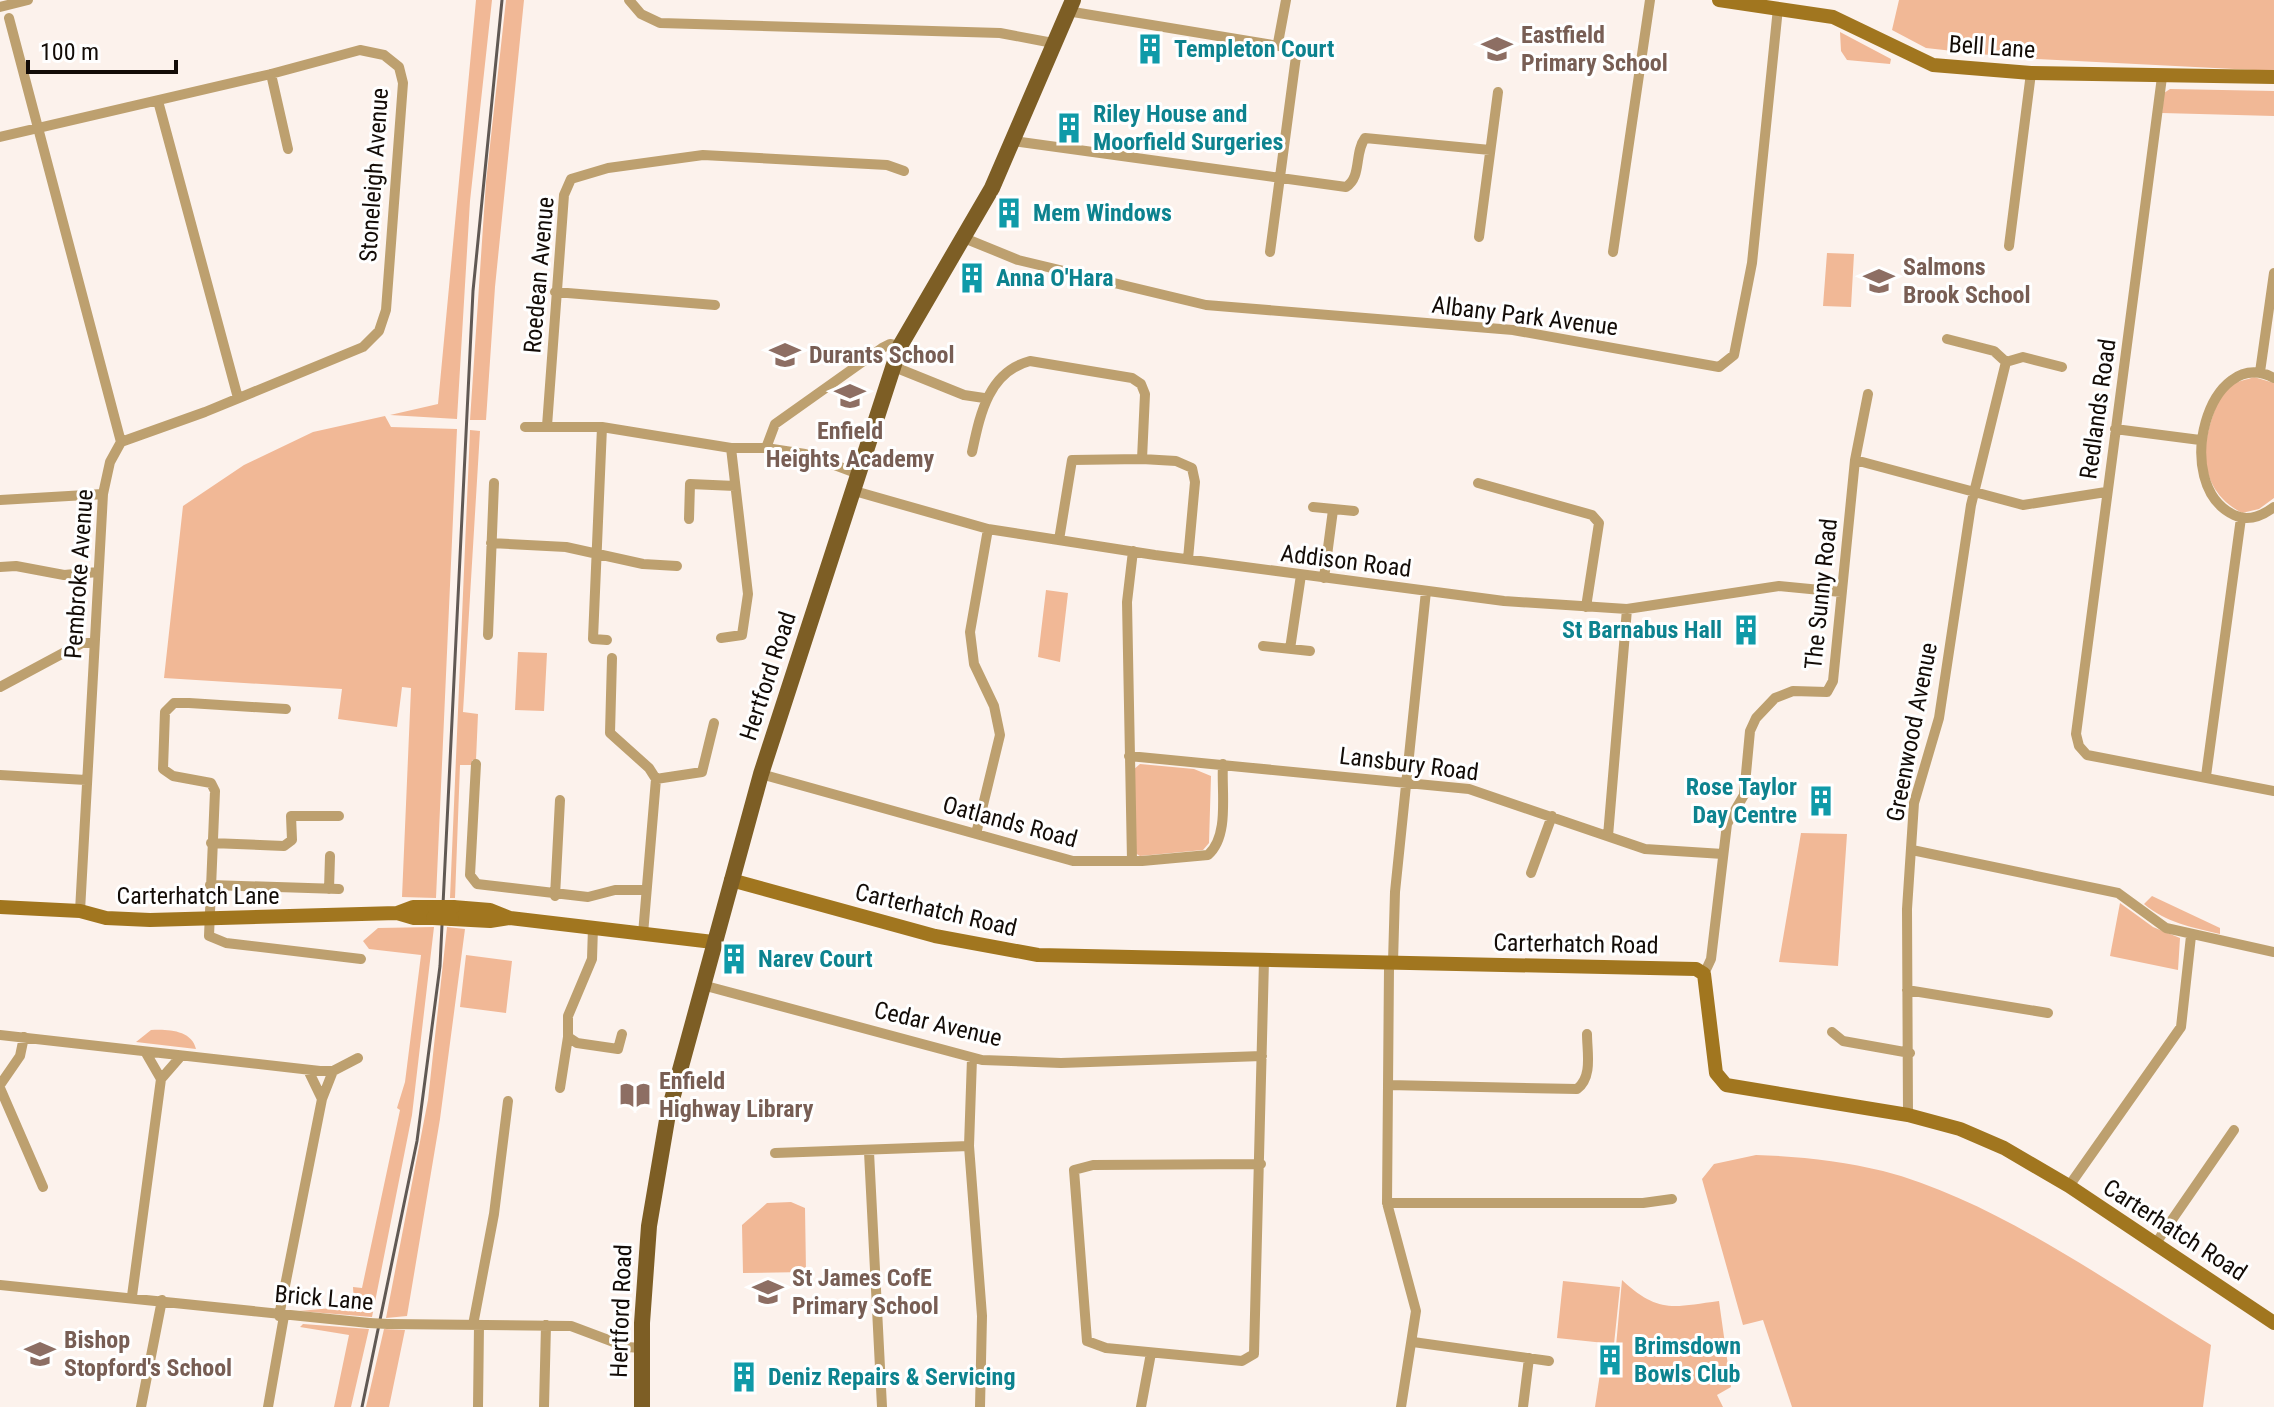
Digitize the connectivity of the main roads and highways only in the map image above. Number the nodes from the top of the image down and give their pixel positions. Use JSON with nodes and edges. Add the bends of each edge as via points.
{"nodes":[{"id":1,"x":1070,"y":6,"type":"edge"},
{"id":2,"x":642,"y":1407,"type":"edge"}],
"edges":[{"from":1,"to":2,"type":"main road","name":"Hertford Road","via":[[1013,141],[900,346],[761,774],[668,1114],[649,1226]]}]}
